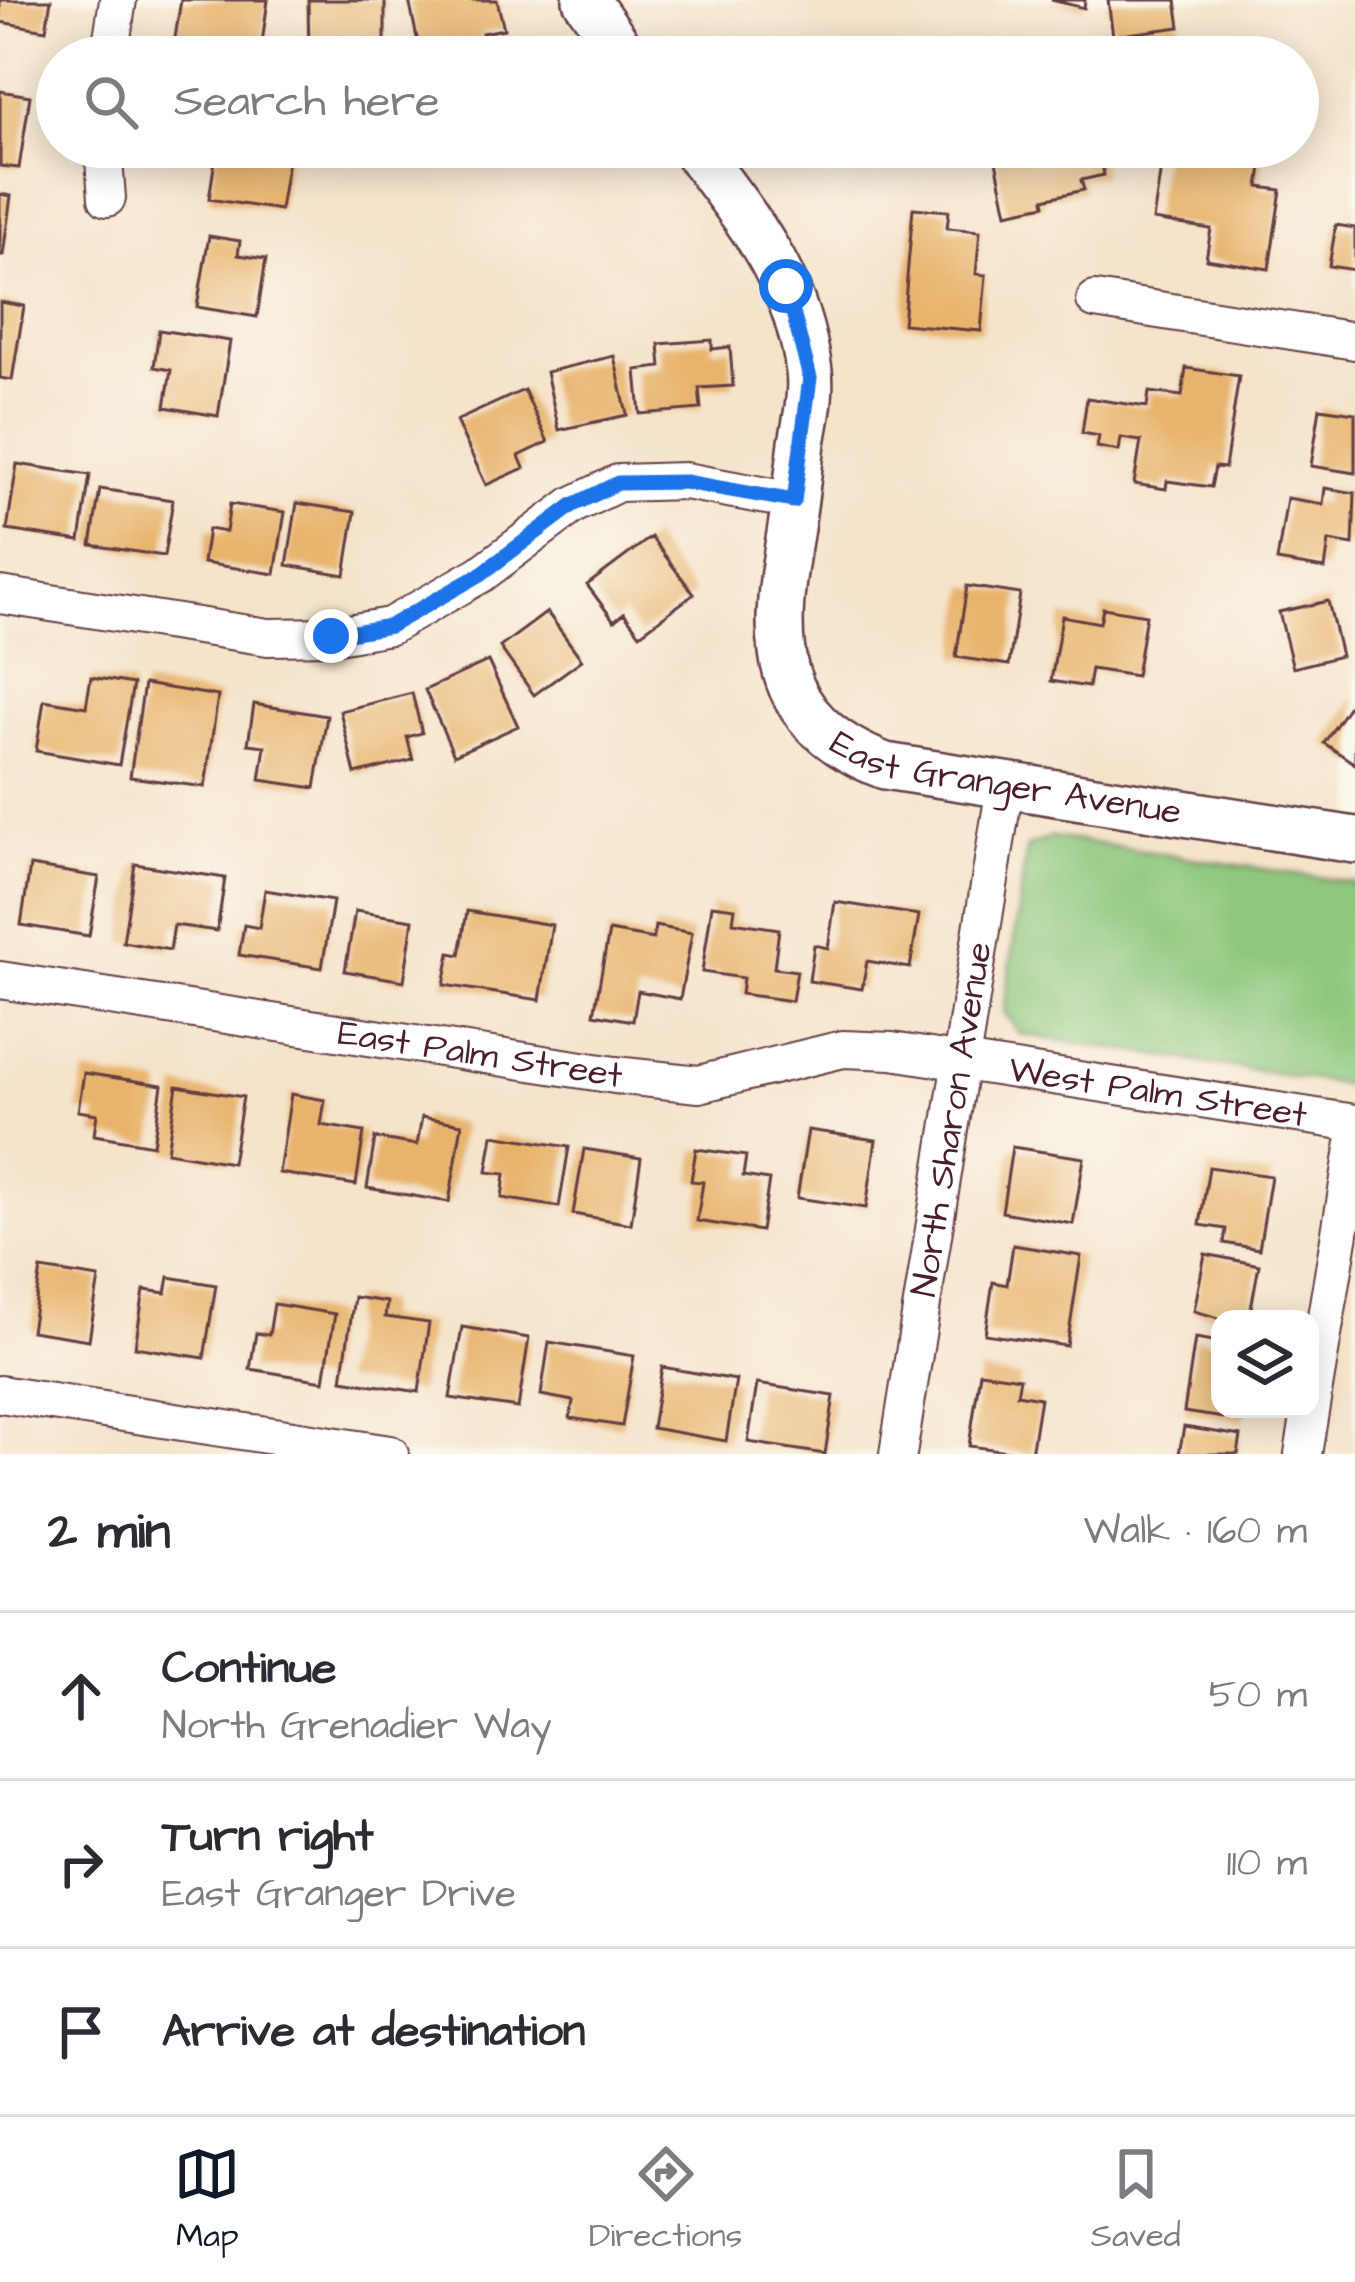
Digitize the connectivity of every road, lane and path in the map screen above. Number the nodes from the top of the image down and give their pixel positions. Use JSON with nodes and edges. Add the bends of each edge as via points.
{"nodes":[{"id":1,"x":118,"y":0,"type":"edge"},
{"id":2,"x":586,"y":0,"type":"edge"},
{"id":3,"x":113,"y":36,"type":"edge"},
{"id":4,"x":611,"y":36,"type":"edge"},
{"id":5,"x":105,"y":168,"type":"edge"},
{"id":6,"x":709,"y":168,"type":"edge"},
{"id":7,"x":107,"y":198,"type":"dead end"},
{"id":8,"x":1095,"y":300,"type":"dead end"},
{"id":9,"x":1355,"y":341,"type":"edge"},
{"id":10,"x":794,"y":501,"type":"junction"},
{"id":11,"x":0,"y":595,"type":"edge"},
{"id":12,"x":1005,"y":786,"type":"junction"},
{"id":13,"x":1355,"y":840,"type":"edge"},
{"id":14,"x":0,"y":980,"type":"edge"},
{"id":15,"x":962,"y":1062,"type":"junction"},
{"id":16,"x":1355,"y":1123,"type":"edge"},
{"id":17,"x":1355,"y":1142,"type":"edge"},
{"id":18,"x":0,"y":1394,"type":"edge"},
{"id":19,"x":390,"y":1454,"type":"edge"},
{"id":20,"x":898,"y":1454,"type":"edge"},
{"id":21,"x":1303,"y":1454,"type":"edge"}],
"edges":[{"from":1,"to":3,"type":"street"},
{"from":2,"to":4,"type":"street"},
{"from":5,"to":7,"type":"street"},
{"from":6,"to":10,"type":"street","via":[[772,253],[798,318],[810,378]]},
{"from":8,"to":9,"type":"street"},
{"from":10,"to":11,"type":"street","via":[[685,482],[618,483],[390,626],[331,636],[268,637]]},
{"from":10,"to":12,"type":"street","name":"East Granger Avenue","via":[[777,638],[787,679],[816,727],[848,752],[885,766]]},
{"from":12,"to":13,"type":"street","name":"East Granger Avenue"},
{"from":12,"to":15,"type":"street","name":"North Sharon Avenue"},
{"from":14,"to":15,"type":"street","name":"East Palm Street","via":[[699,1084],[843,1049]]},
{"from":15,"to":16,"type":"street","name":"West Palm Street"},
{"from":15,"to":20,"type":"street","name":"North Sharon Avenue"},
{"from":17,"to":21,"type":"street"},
{"from":18,"to":19,"type":"street"}]}
